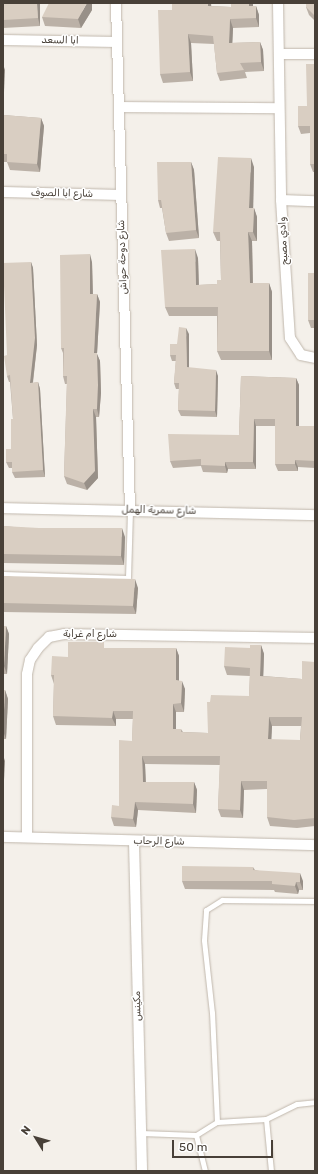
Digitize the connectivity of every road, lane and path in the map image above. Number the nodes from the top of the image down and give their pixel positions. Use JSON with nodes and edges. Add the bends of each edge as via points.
{"nodes":[{"id":1,"x":116,"y":3,"type":"edge"},
{"id":2,"x":278,"y":3,"type":"edge"},
{"id":3,"x":3,"y":40,"type":"edge"},
{"id":4,"x":117,"y":42,"type":"junction"},
{"id":5,"x":280,"y":54,"type":"junction"},
{"id":6,"x":315,"y":54,"type":"edge"},
{"id":7,"x":121,"y":107,"type":"junction"},
{"id":8,"x":278,"y":108,"type":"junction"},
{"id":9,"x":3,"y":192,"type":"edge"},
{"id":10,"x":121,"y":195,"type":"junction"},
{"id":11,"x":281,"y":200,"type":"junction"},
{"id":12,"x":315,"y":201,"type":"edge"},
{"id":13,"x":315,"y":358,"type":"edge"},
{"id":14,"x":3,"y":508,"type":"edge"},
{"id":15,"x":130,"y":511,"type":"junction"},
{"id":16,"x":315,"y":515,"type":"edge"},
{"id":17,"x":3,"y":574,"type":"edge"},
{"id":18,"x":315,"y":638,"type":"edge"},
{"id":19,"x":3,"y":837,"type":"edge"},
{"id":20,"x":26,"y":838,"type":"junction"},
{"id":21,"x":134,"y":842,"type":"junction"},
{"id":22,"x":315,"y":845,"type":"edge"},
{"id":23,"x":315,"y":901,"type":"edge"},
{"id":24,"x":315,"y":1102,"type":"edge"},
{"id":25,"x":266,"y":1119,"type":"junction"},
{"id":26,"x":217,"y":1122,"type":"junction"},
{"id":27,"x":141,"y":1133,"type":"junction"},
{"id":28,"x":196,"y":1135,"type":"junction"},
{"id":29,"x":142,"y":1171,"type":"edge"},
{"id":30,"x":205,"y":1171,"type":"edge"},
{"id":31,"x":271,"y":1171,"type":"edge"}],
"edges":[{"from":1,"to":4,"type":"street","name":"شارع دوحة حواش"},
{"from":2,"to":5,"type":"street","name":"وادي مصبح"},
{"from":3,"to":4,"type":"street","name":"ابا السعد"},
{"from":4,"to":7,"type":"street","name":"شارع دوحة حواش"},
{"from":5,"to":6,"type":"street"},
{"from":5,"to":8,"type":"street","name":"وادي مصبح"},
{"from":7,"to":8,"type":"street"},
{"from":7,"to":10,"type":"street","name":"شارع دوحة حواش"},
{"from":8,"to":11,"type":"street","name":"وادي مصبح"},
{"from":9,"to":10,"type":"street","name":"شارع ابا الصوف"},
{"from":10,"to":15,"type":"street","name":"شارع دوحة حواش"},
{"from":11,"to":12,"type":"street"},
{"from":11,"to":13,"type":"street","name":"وادي مصبح","via":[[290,338],[301,355]]},
{"from":14,"to":15,"type":"street","name":"شارع سمرية الهمل"},
{"from":15,"to":16,"type":"street","name":"شارع سمرية الهمل"},
{"from":15,"to":17,"type":"lane","via":[[128,578]]},
{"from":18,"to":20,"type":"street","name":"شارع ام غرابة","via":[[64,634],[50,637],[30,660],[27,674]]},
{"from":19,"to":20,"type":"street","name":"شارع الرحاب"},
{"from":20,"to":21,"type":"street","name":"شارع الرحاب"},
{"from":21,"to":22,"type":"street","name":"شارع الرحاب"},
{"from":21,"to":27,"type":"street","name":"مكينس"},
{"from":23,"to":26,"type":"lane","via":[[222,900],[206,910],[204,940],[212,1013]]},
{"from":24,"to":25,"type":"lane","via":[[297,1104]]},
{"from":25,"to":26,"type":"lane"},
{"from":25,"to":31,"type":"lane"},
{"from":26,"to":28,"type":"lane"},
{"from":27,"to":28,"type":"lane"},
{"from":27,"to":29,"type":"street","name":"مكينس"},
{"from":28,"to":30,"type":"lane"}]}
